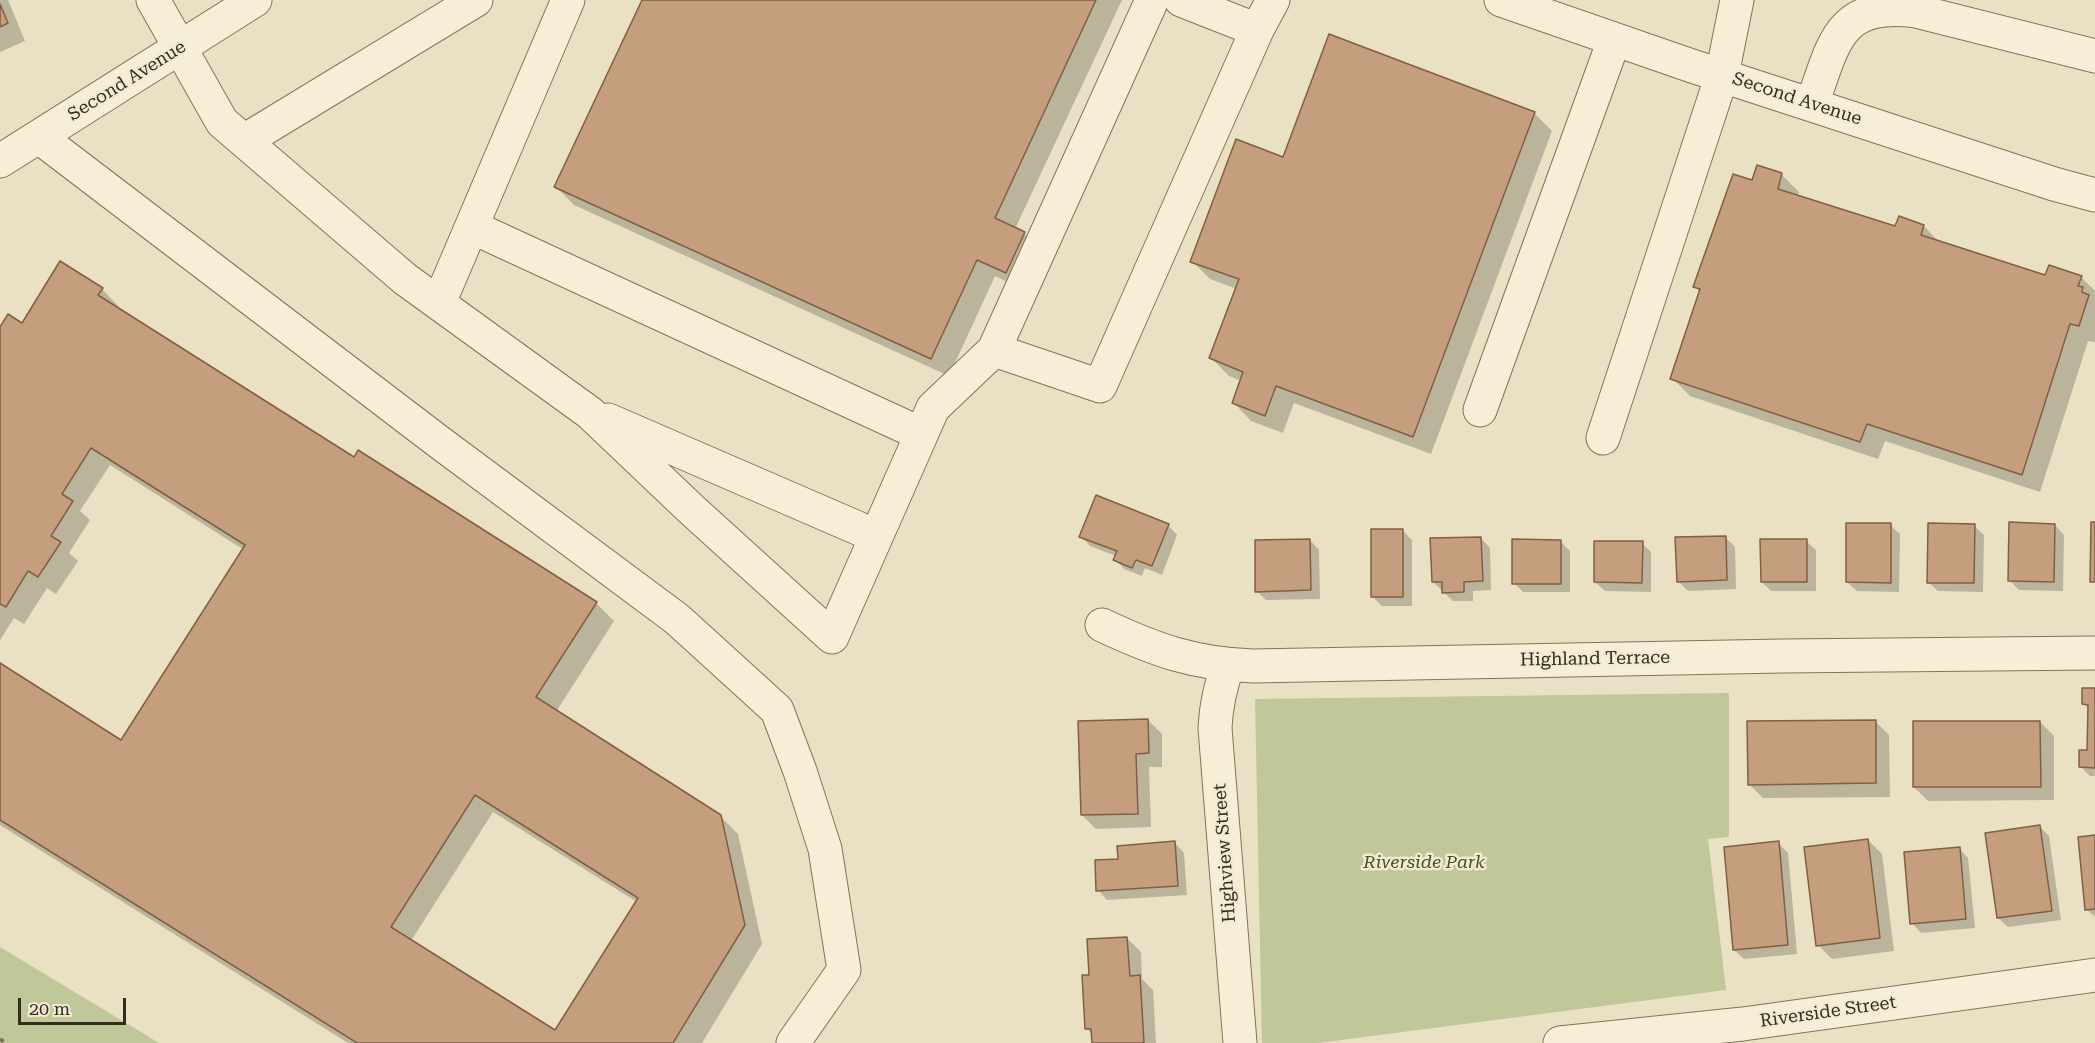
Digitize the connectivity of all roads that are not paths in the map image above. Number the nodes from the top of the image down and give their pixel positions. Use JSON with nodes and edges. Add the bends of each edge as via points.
{"nodes":[{"id":1,"x":153,"y":0,"type":"edge"},
{"id":2,"x":255,"y":0,"type":"edge"},
{"id":3,"x":476,"y":0,"type":"edge"},
{"id":4,"x":568,"y":0,"type":"edge"},
{"id":5,"x":1152,"y":0,"type":"edge"},
{"id":6,"x":1181,"y":0,"type":"edge"},
{"id":7,"x":1273,"y":0,"type":"edge"},
{"id":8,"x":1501,"y":0,"type":"edge"},
{"id":9,"x":1737,"y":0,"type":"edge"},
{"id":10,"x":1257,"y":30,"type":"junction"},
{"id":11,"x":1614,"y":40,"type":"junction"},
{"id":12,"x":179,"y":48,"type":"junction"},
{"id":13,"x":2095,"y":56,"type":"edge"},
{"id":14,"x":1722,"y":75,"type":"junction"},
{"id":15,"x":1812,"y":104,"type":"junction"},
{"id":16,"x":39,"y":136,"type":"junction"},
{"id":17,"x":244,"y":141,"type":"junction"},
{"id":18,"x":0,"y":161,"type":"edge"},
{"id":19,"x":2095,"y":195,"type":"edge"},
{"id":20,"x":472,"y":226,"type":"junction"},
{"id":21,"x":439,"y":303,"type":"junction"},
{"id":22,"x":994,"y":350,"type":"junction"},
{"id":23,"x":585,"y":410,"type":"junction"},
{"id":24,"x":1480,"y":410,"type":"dead end"},
{"id":25,"x":921,"y":434,"type":"junction"},
{"id":26,"x":1603,"y":438,"type":"dead end"},
{"id":27,"x":876,"y":536,"type":"junction"},
{"id":28,"x":1102,"y":626,"type":"dead end"},
{"id":29,"x":2095,"y":653,"type":"edge"},
{"id":30,"x":1228,"y":665,"type":"junction"},
{"id":31,"x":2095,"y":975,"type":"edge"},
{"id":32,"x":793,"y":1043,"type":"edge"},
{"id":33,"x":1240,"y":1043,"type":"edge"},
{"id":34,"x":1560,"y":1043,"type":"edge"}],
"edges":[{"from":1,"to":12,"type":"street"},
{"from":2,"to":12,"type":"street","name":"Second Avenue"},
{"from":3,"to":17,"type":"street"},
{"from":4,"to":20,"type":"street"},
{"from":5,"to":22,"type":"street"},
{"from":6,"to":10,"type":"street"},
{"from":7,"to":10,"type":"street"},
{"from":8,"to":11,"type":"street","name":"Second Avenue"},
{"from":9,"to":14,"type":"street"},
{"from":10,"to":22,"type":"street","via":[[1100,386]]},
{"from":11,"to":14,"type":"street","name":"Second Avenue"},
{"from":11,"to":24,"type":"street"},
{"from":12,"to":16,"type":"street","name":"Second Avenue"},
{"from":12,"to":17,"type":"street","via":[[222,122]]},
{"from":13,"to":15,"type":"street","via":[[1916,11],[1878,10],[1851,21],[1841,32]]},
{"from":14,"to":15,"type":"street","name":"Second Avenue"},
{"from":14,"to":26,"type":"street"},
{"from":15,"to":19,"type":"street","name":"Second Avenue"},
{"from":16,"to":18,"type":"street","name":"Second Avenue"},
{"from":16,"to":32,"type":"street","via":[[677,619],[777,710],[825,849],[844,970]]},
{"from":17,"to":21,"type":"street","via":[[405,279]]},
{"from":20,"to":21,"type":"street"},
{"from":20,"to":25,"type":"street"},
{"from":21,"to":23,"type":"street"},
{"from":22,"to":25,"type":"street","via":[[933,408]]},
{"from":23,"to":27,"type":"street"},
{"from":23,"to":27,"type":"street","via":[[832,638]]},
{"from":25,"to":27,"type":"street"},
{"from":28,"to":30,"type":"street","name":"Highland Terrace","via":[[1174,656]]},
{"from":29,"to":30,"type":"street","name":"Highland Terrace"},
{"from":30,"to":33,"type":"street","name":"Highview Street","via":[[1215,709],[1215,728]]},
{"from":31,"to":34,"type":"street","name":"Riverside Street","via":[[1743,1024]]}]}
